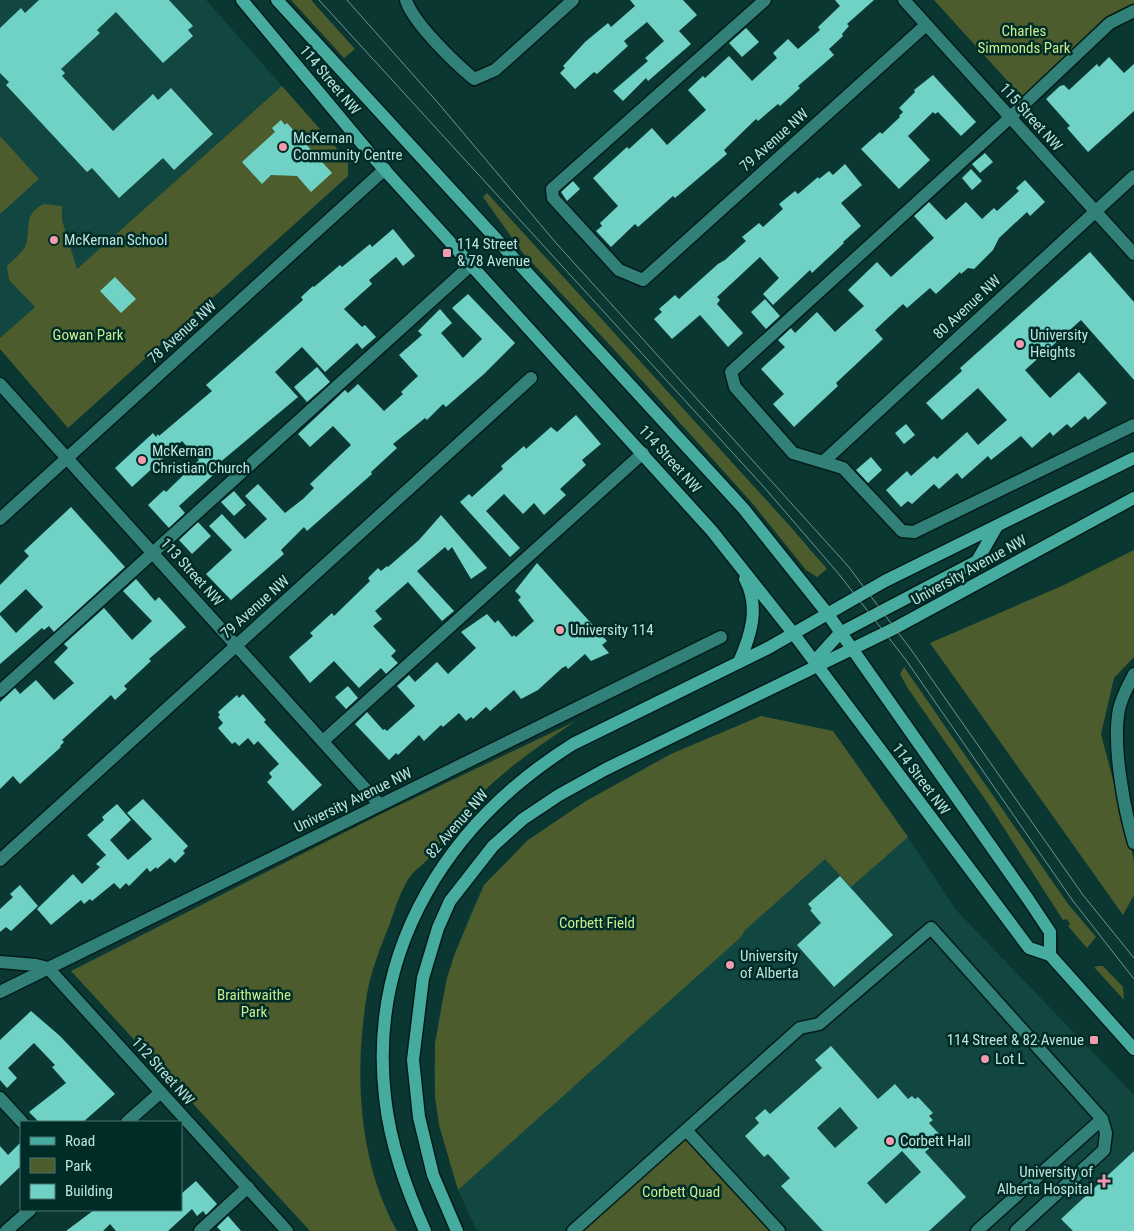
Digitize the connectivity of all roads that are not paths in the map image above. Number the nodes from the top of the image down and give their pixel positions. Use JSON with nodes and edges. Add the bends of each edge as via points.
{"nodes":[{"id":1,"x":242,"y":0,"type":"edge"},
{"id":2,"x":277,"y":0,"type":"edge"},
{"id":3,"x":406,"y":0,"type":"edge"},
{"id":4,"x":573,"y":0,"type":"edge"},
{"id":5,"x":765,"y":0,"type":"edge"},
{"id":6,"x":904,"y":0,"type":"edge"},
{"id":7,"x":1134,"y":11,"type":"edge"},
{"id":8,"x":926,"y":25,"type":"junction"},
{"id":9,"x":1010,"y":118,"type":"junction"},
{"id":10,"x":385,"y":169,"type":"junction"},
{"id":11,"x":1134,"y":176,"type":"edge"},
{"id":12,"x":1095,"y":211,"type":"junction"},
{"id":13,"x":1134,"y":254,"type":"edge"},
{"id":14,"x":471,"y":265,"type":"junction"},
{"id":15,"x":531,"y":378,"type":"dead end"},
{"id":16,"x":0,"y":384,"type":"edge"},
{"id":17,"x":1134,"y":425,"type":"edge"},
{"id":18,"x":643,"y":453,"type":"junction"},
{"id":19,"x":1134,"y":458,"type":"edge"},
{"id":20,"x":67,"y":459,"type":"junction"},
{"id":21,"x":823,"y":462,"type":"junction"},
{"id":22,"x":1134,"y":487,"type":"edge"},
{"id":23,"x":1134,"y":498,"type":"edge"},
{"id":24,"x":1117,"y":508,"type":"junction"},
{"id":25,"x":0,"y":519,"type":"edge"},
{"id":26,"x":997,"y":526,"type":"junction"},
{"id":27,"x":152,"y":552,"type":"junction"},
{"id":28,"x":733,"y":557,"type":"junction"},
{"id":29,"x":827,"y":613,"type":"junction"},
{"id":30,"x":793,"y":633,"type":"junction"},
{"id":31,"x":840,"y":633,"type":"junction"},
{"id":32,"x":721,"y":637,"type":"dead end"},
{"id":33,"x":237,"y":646,"type":"junction"},
{"id":34,"x":852,"y":650,"type":"junction"},
{"id":35,"x":739,"y":662,"type":"junction"},
{"id":36,"x":817,"y":666,"type":"junction"},
{"id":37,"x":1134,"y":674,"type":"edge"},
{"id":38,"x":0,"y":691,"type":"edge"},
{"id":39,"x":323,"y":741,"type":"junction"},
{"id":40,"x":380,"y":805,"type":"junction"},
{"id":41,"x":1134,"y":843,"type":"edge"},
{"id":42,"x":0,"y":860,"type":"edge"},
{"id":43,"x":1050,"y":955,"type":"junction"},
{"id":44,"x":0,"y":962,"type":"edge"},
{"id":45,"x":48,"y":968,"type":"junction"},
{"id":46,"x":0,"y":992,"type":"edge"},
{"id":47,"x":1134,"y":1049,"type":"edge"},
{"id":48,"x":161,"y":1092,"type":"junction"},
{"id":49,"x":0,"y":1099,"type":"edge"},
{"id":50,"x":1102,"y":1119,"type":"junction"},
{"id":51,"x":21,"y":1121,"type":"edge"},
{"id":52,"x":128,"y":1121,"type":"edge"},
{"id":53,"x":686,"y":1130,"type":"junction"},
{"id":54,"x":248,"y":1187,"type":"junction"},
{"id":55,"x":29,"y":1211,"type":"edge"},
{"id":56,"x":6,"y":1231,"type":"edge"},
{"id":57,"x":200,"y":1231,"type":"edge"},
{"id":58,"x":287,"y":1231,"type":"edge"},
{"id":59,"x":425,"y":1231,"type":"edge"},
{"id":60,"x":457,"y":1231,"type":"edge"},
{"id":61,"x":573,"y":1231,"type":"edge"},
{"id":62,"x":779,"y":1231,"type":"edge"},
{"id":63,"x":977,"y":1231,"type":"edge"},
{"id":64,"x":1016,"y":1231,"type":"edge"}],
"edges":[{"from":1,"to":10,"type":"main road","name":"114 Street NW"},
{"from":2,"to":29,"type":"main road","name":"114 Street NW","via":[[718,479]]},
{"from":3,"to":4,"type":"street","via":[[411,13],[474,78],[495,70]]},
{"from":5,"to":8,"type":"street","name":"79 Avenue NW","via":[[552,190],[553,198],[619,270],[643,280]]},
{"from":6,"to":8,"type":"street","name":"115 Street NW"},
{"from":7,"to":9,"type":"street","via":[[1110,23]]},
{"from":8,"to":9,"type":"street","name":"115 Street NW"},
{"from":9,"to":12,"type":"street","name":"115 Street NW"},
{"from":9,"to":21,"type":"street","via":[[731,372],[734,387],[792,453]]},
{"from":10,"to":14,"type":"main road","name":"114 Street NW"},
{"from":10,"to":20,"type":"street","name":"78 Avenue NW"},
{"from":11,"to":12,"type":"street","name":"80 Avenue NW"},
{"from":12,"to":13,"type":"street","name":"115 Street NW"},
{"from":12,"to":21,"type":"street","name":"80 Avenue NW"},
{"from":14,"to":18,"type":"main road","name":"114 Street NW"},
{"from":14,"to":27,"type":"street"},
{"from":15,"to":33,"type":"street","name":"79 Avenue NW"},
{"from":16,"to":20,"type":"street","name":"113 Street NW"},
{"from":17,"to":21,"type":"street","via":[[914,532],[902,531],[843,468]]},
{"from":18,"to":28,"type":"main road","name":"114 Street NW"},
{"from":18,"to":39,"type":"street"},
{"from":19,"to":26,"type":"main road","name":"University Avenue NW"},
{"from":20,"to":25,"type":"street","name":"78 Avenue NW"},
{"from":20,"to":27,"type":"street","name":"113 Street NW"},
{"from":22,"to":24,"type":"main road"},
{"from":23,"to":24,"type":"main road","name":"University Avenue NW"},
{"from":24,"to":34,"type":"main road","name":"University Avenue NW"},
{"from":26,"to":29,"type":"main road","name":"University Avenue NW"},
{"from":26,"to":31,"type":"main road","via":[[980,558],[973,564]]},
{"from":27,"to":33,"type":"street","name":"113 Street NW"},
{"from":27,"to":38,"type":"street"},
{"from":28,"to":30,"type":"main road","name":"114 Street NW"},
{"from":28,"to":35,"type":"main road","via":[[750,588],[753,608],[750,636]]},
{"from":29,"to":30,"type":"main road","name":"82 Avenue NW"},
{"from":29,"to":31,"type":"main road","name":"114 Street NW"},
{"from":30,"to":35,"type":"main road","name":"82 Avenue NW"},
{"from":30,"to":36,"type":"main road","name":"114 Street NW"},
{"from":31,"to":34,"type":"main road","name":"114 Street NW"},
{"from":31,"to":36,"type":"main road","via":[[820,655]]},
{"from":32,"to":40,"type":"street","name":"University Avenue NW"},
{"from":33,"to":39,"type":"street","name":"113 Street NW"},
{"from":33,"to":42,"type":"street","name":"79 Avenue NW"},
{"from":34,"to":36,"type":"main road","name":"University Avenue NW"},
{"from":34,"to":43,"type":"main road","name":"114 Street NW","via":[[1050,932]]},
{"from":35,"to":59,"type":"main road","name":"82 Avenue NW","via":[[602,729],[544,762],[482,816],[431,882],[396,965],[384,1027],[383,1053],[385,1098],[397,1158]]},
{"from":36,"to":43,"type":"main road","name":"114 Street NW","via":[[1029,948]]},
{"from":36,"to":60,"type":"main road","via":[[559,795],[523,819],[493,846],[450,901],[423,978],[413,1060],[419,1117],[433,1175]]},
{"from":37,"to":41,"type":"street","via":[[1119,709],[1117,732],[1123,788]]},
{"from":39,"to":40,"type":"street","name":"113 Street NW"},
{"from":40,"to":45,"type":"street","name":"University Avenue NW"},
{"from":43,"to":47,"type":"main road","name":"114 Street NW"},
{"from":44,"to":45,"type":"street"},
{"from":45,"to":46,"type":"street","name":"University Avenue NW"},
{"from":45,"to":48,"type":"street","name":"112 Street NW"},
{"from":48,"to":52,"type":"street"},
{"from":48,"to":54,"type":"street","name":"112 Street NW"},
{"from":49,"to":51,"type":"street"},
{"from":50,"to":53,"type":"street","via":[[931,928],[819,1024],[800,1028]]},
{"from":50,"to":63,"type":"street"},
{"from":50,"to":64,"type":"street","via":[[1106,1133],[1104,1150]]},
{"from":53,"to":61,"type":"street"},
{"from":53,"to":62,"type":"street"},
{"from":54,"to":57,"type":"street"},
{"from":54,"to":58,"type":"street","name":"112 Street NW"},
{"from":55,"to":56,"type":"street"}]}
